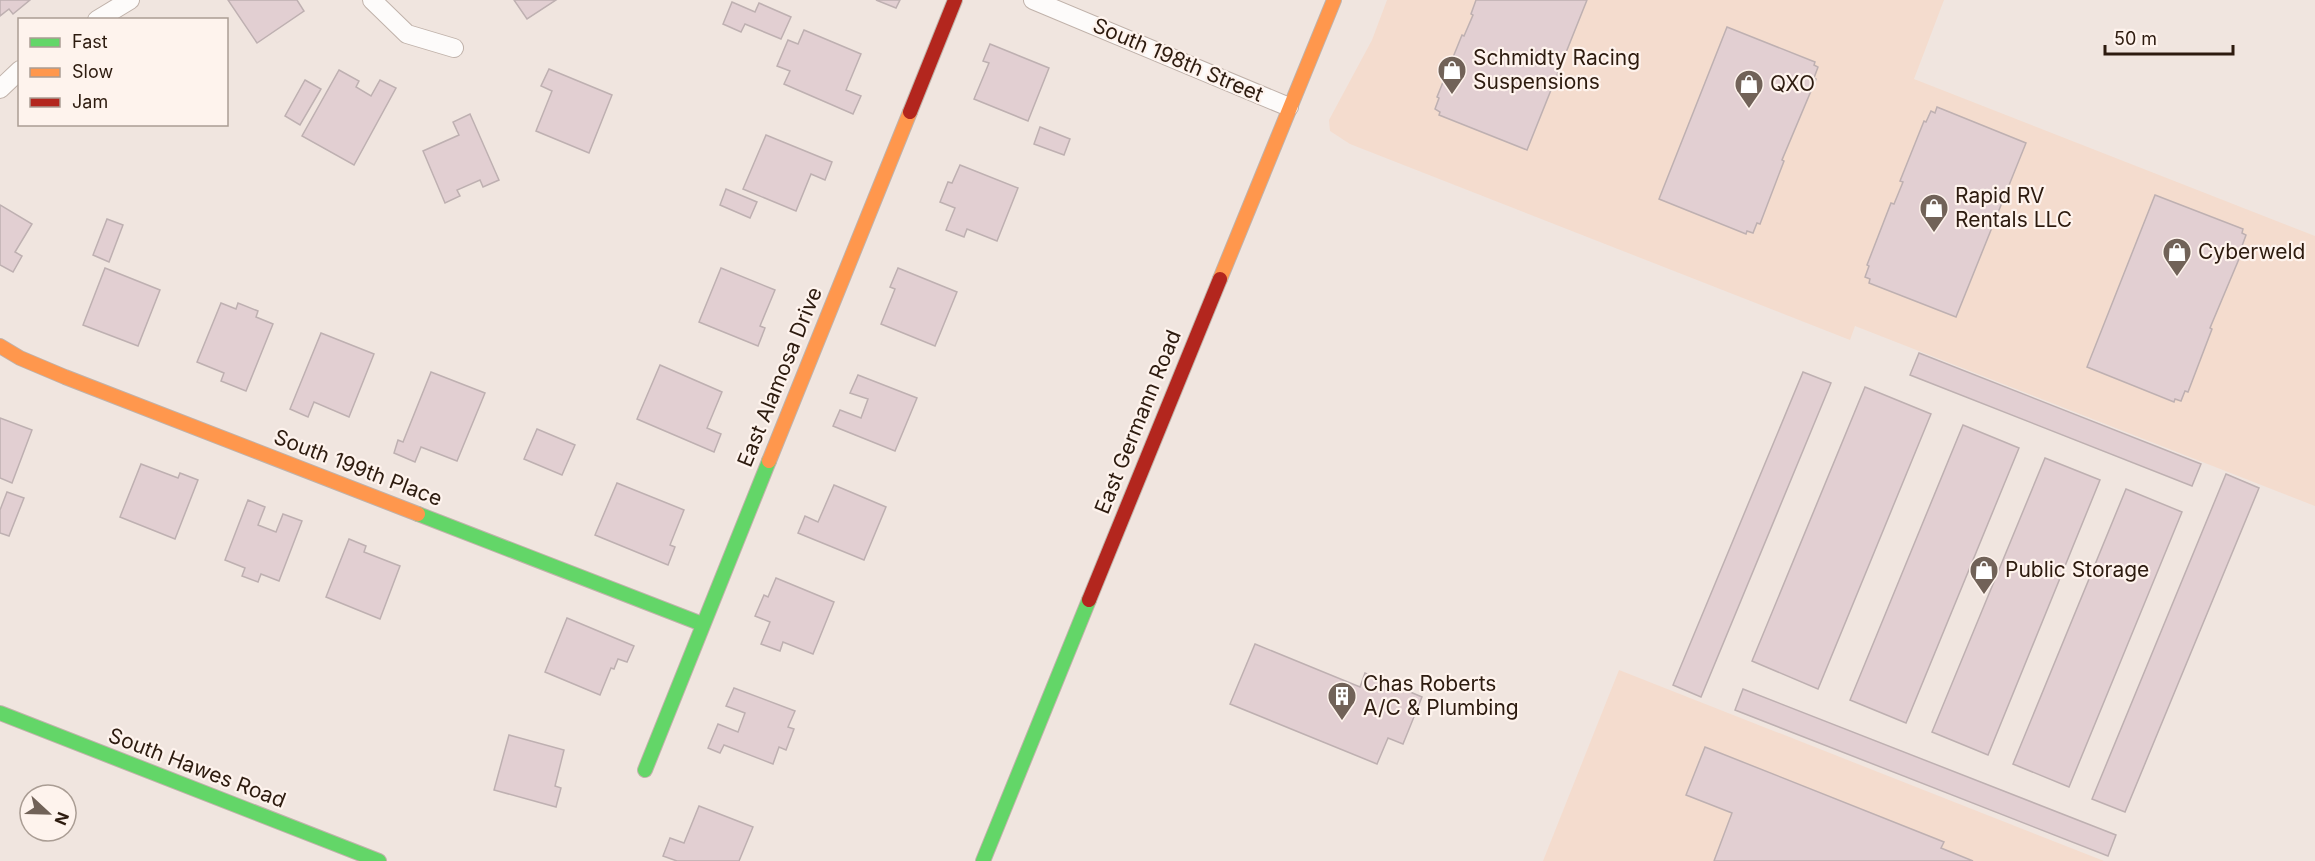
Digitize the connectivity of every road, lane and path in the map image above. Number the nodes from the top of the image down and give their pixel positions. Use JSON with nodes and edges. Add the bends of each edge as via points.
{"nodes":[{"id":1,"x":130,"y":0,"type":"edge"},
{"id":2,"x":372,"y":0,"type":"edge"},
{"id":3,"x":955,"y":0,"type":"edge"},
{"id":4,"x":1033,"y":0,"type":"edge"},
{"id":5,"x":1334,"y":0,"type":"edge"},
{"id":6,"x":100,"y":18,"type":"edge"},
{"id":7,"x":454,"y":48,"type":"dead end"},
{"id":8,"x":18,"y":72,"type":"edge"},
{"id":9,"x":0,"y":89,"type":"edge"},
{"id":10,"x":1289,"y":107,"type":"junction"},
{"id":11,"x":0,"y":346,"type":"edge"},
{"id":12,"x":702,"y":624,"type":"junction"},
{"id":13,"x":0,"y":713,"type":"edge"},
{"id":14,"x":645,"y":770,"type":"dead end"},
{"id":15,"x":379,"y":861,"type":"edge"},
{"id":16,"x":983,"y":861,"type":"edge"}],
"edges":[{"from":1,"to":6,"type":"street"},
{"from":2,"to":7,"type":"street","via":[[407,34]]},
{"from":3,"to":12,"type":"street","name":"East Alamosa Drive"},
{"from":4,"to":10,"type":"street","name":"South 198th Street"},
{"from":5,"to":10,"type":"street","name":"East Germann Road"},
{"from":8,"to":9,"type":"street"},
{"from":10,"to":16,"type":"street","name":"East Germann Road"},
{"from":11,"to":12,"type":"street","name":"South 199th Place","via":[[65,377]]},
{"from":12,"to":14,"type":"street","name":"East Alamosa Drive"},
{"from":13,"to":15,"type":"street","name":"South Hawes Road"}]}
